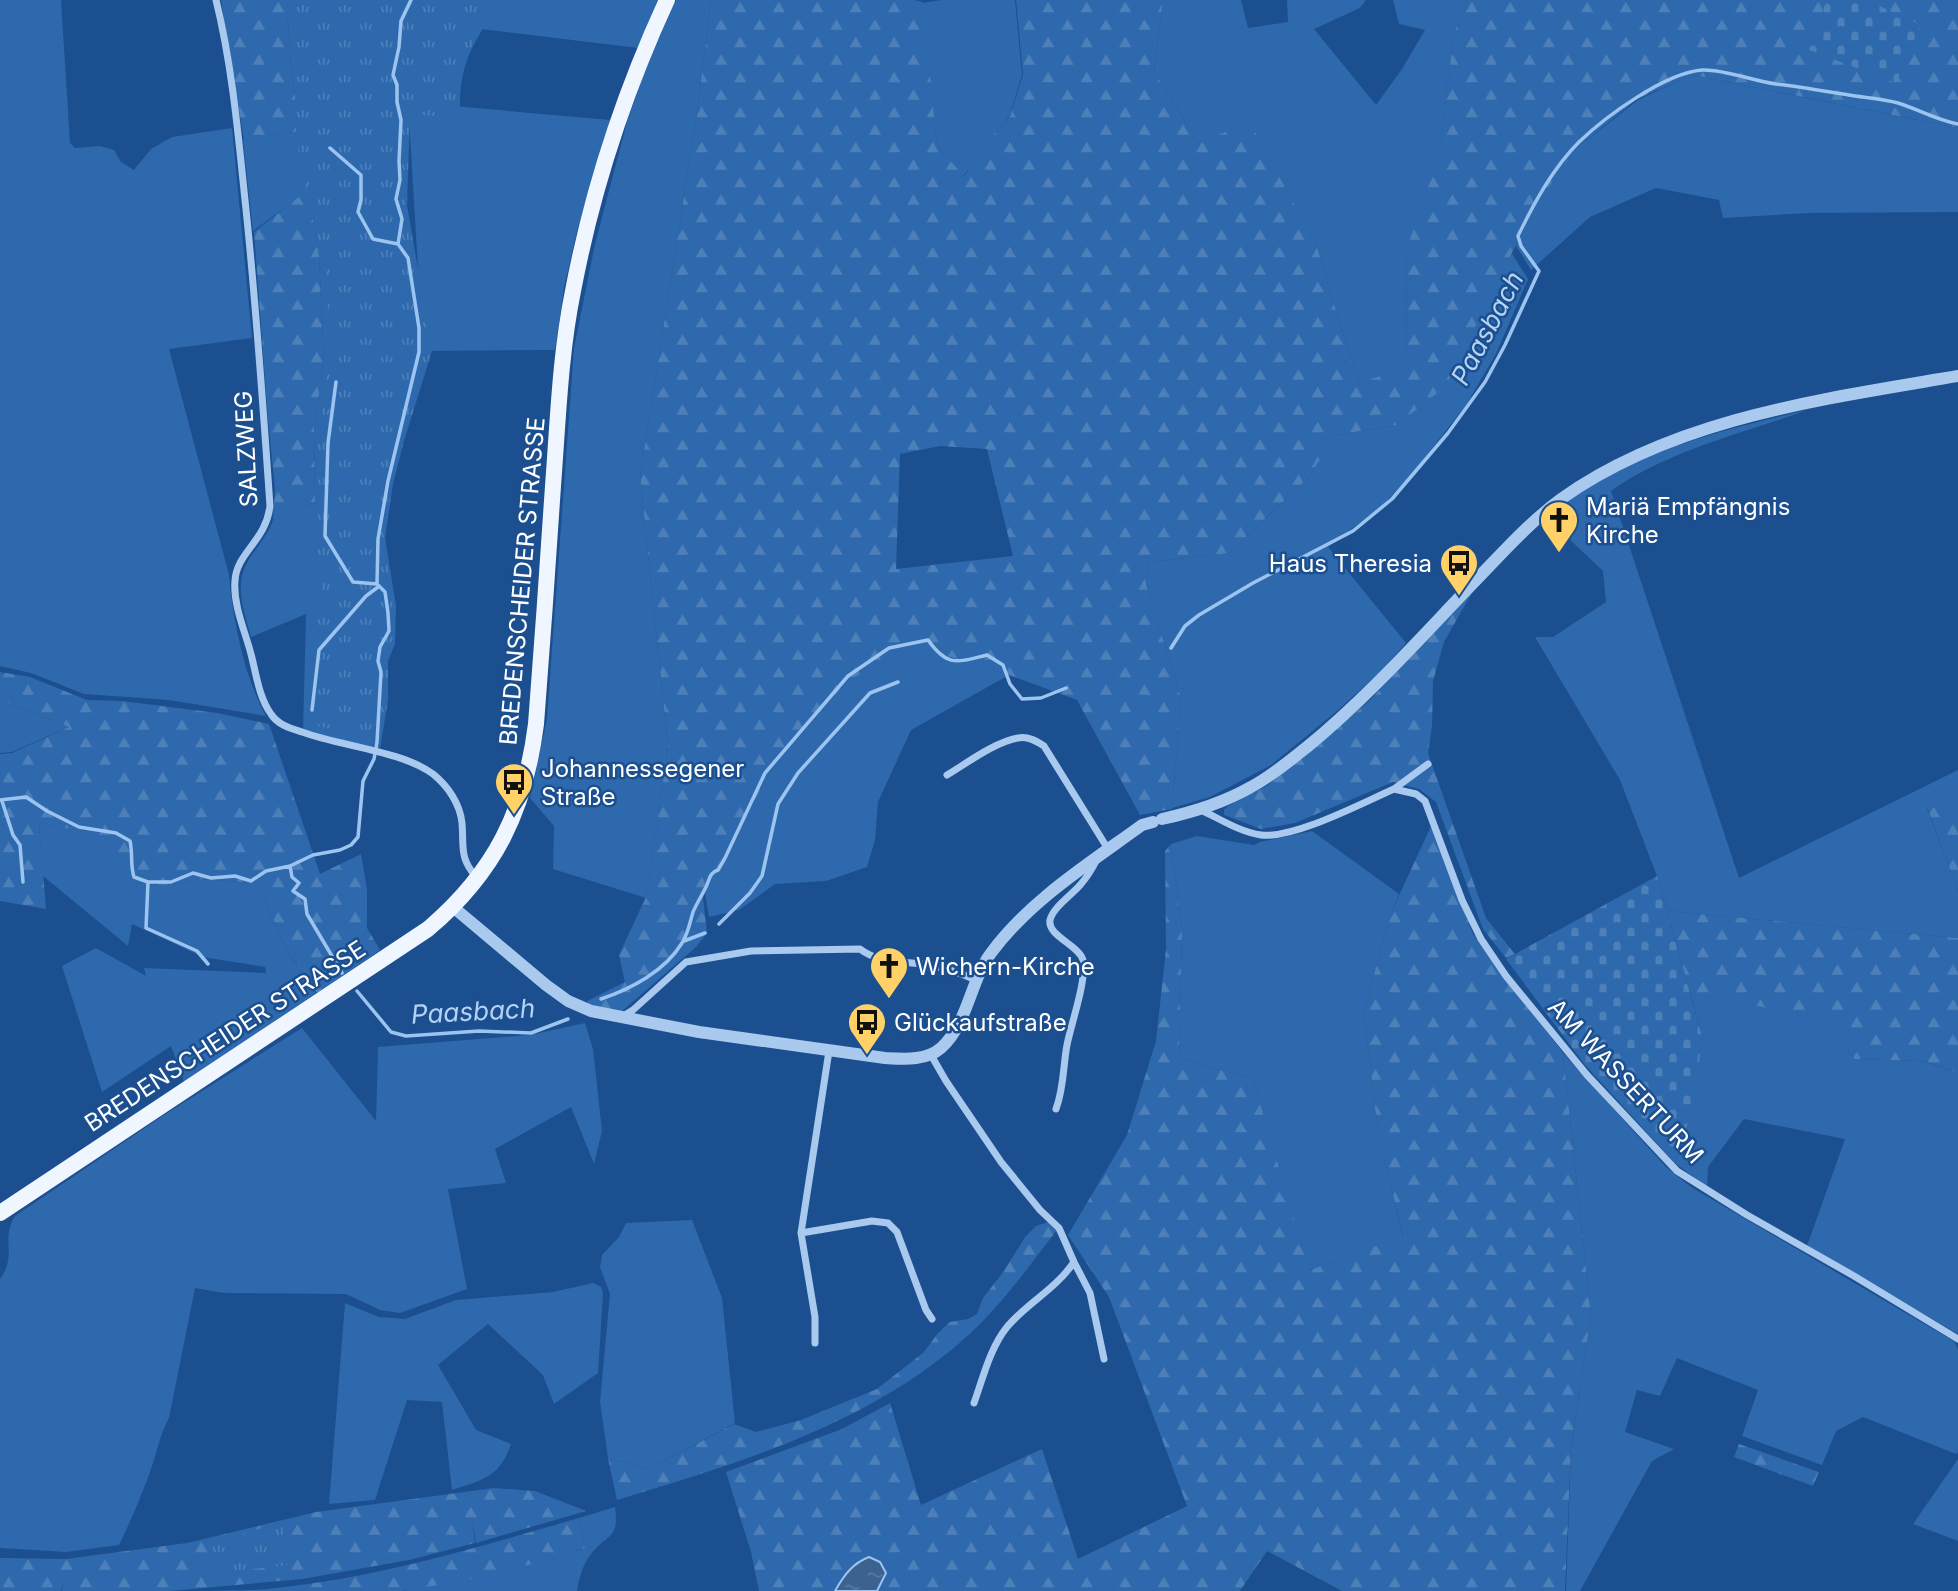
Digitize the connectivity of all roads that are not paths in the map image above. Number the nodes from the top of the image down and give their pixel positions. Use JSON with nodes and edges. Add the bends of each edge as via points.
{"nodes":[{"id":1,"x":216,"y":0,"type":"edge"},
{"id":2,"x":667,"y":0,"type":"edge"},
{"id":3,"x":1958,"y":376,"type":"edge"},
{"id":4,"x":1428,"y":764,"type":"dead end"},
{"id":5,"x":947,"y":775,"type":"dead end"},
{"id":6,"x":1394,"y":789,"type":"junction"},
{"id":7,"x":1201,"y":810,"type":"junction"},
{"id":8,"x":1103,"y":853,"type":"junction"},
{"id":9,"x":478,"y":880,"type":"junction"},
{"id":10,"x":453,"y":907,"type":"junction"},
{"id":11,"x":976,"y":980,"type":"junction"},
{"id":12,"x":621,"y":1017,"type":"junction"},
{"id":13,"x":829,"y":1051,"type":"junction"},
{"id":14,"x":931,"y":1055,"type":"junction"},
{"id":15,"x":1056,"y":1109,"type":"dead end"},
{"id":16,"x":0,"y":1213,"type":"edge"},
{"id":17,"x":802,"y":1233,"type":"junction"},
{"id":18,"x":1074,"y":1262,"type":"junction"},
{"id":19,"x":932,"y":1319,"type":"dead end"},
{"id":20,"x":1958,"y":1339,"type":"edge"},
{"id":21,"x":816,"y":1343,"type":"dead end"},
{"id":22,"x":1104,"y":1359,"type":"dead end"},
{"id":23,"x":974,"y":1403,"type":"dead end"}],
"edges":[{"from":1,"to":9,"type":"street","name":"SALZWEG","via":[[240,157],[259,332],[270,506],[265,528],[238,568],[235,593],[262,698],[272,717],[289,727],[418,765],[433,774],[447,787],[459,810],[463,855]]},
{"from":2,"to":9,"type":"main road","name":"BREDENSCHEIDER STRASSE","via":[[615,128],[573,292],[558,416],[533,748],[514,816]]},
{"from":3,"to":7,"type":"street","via":[[1762,413],[1622,462],[1534,521],[1393,670],[1335,724],[1272,775]]},
{"from":4,"to":6,"type":"street"},
{"from":5,"to":8,"type":"street","via":[[1018,738],[1032,739],[1044,746]]},
{"from":6,"to":7,"type":"street","via":[[1279,834],[1244,830]]},
{"from":6,"to":20,"type":"street","name":"AM WASSERTURM","via":[[1425,801],[1462,900],[1506,976],[1587,1075],[1677,1171]]},
{"from":7,"to":8,"type":"street","via":[[1142,825]]},
{"from":8,"to":11,"type":"street","via":[[1023,916],[990,954]]},
{"from":8,"to":15,"type":"street","via":[[1050,920],[1056,935],[1080,953],[1084,963]]},
{"from":9,"to":10,"type":"main road","name":"BREDENSCHEIDER STRASSE"},
{"from":10,"to":12,"type":"street","via":[[558,995],[591,1011]]},
{"from":10,"to":16,"type":"main road","name":"BREDENSCHEIDER STRASSE","via":[[407,944]]},
{"from":11,"to":12,"type":"street","via":[[928,965],[870,957],[860,949],[751,951],[686,961]]},
{"from":11,"to":14,"type":"street","via":[[953,1034]]},
{"from":12,"to":13,"type":"street"},
{"from":13,"to":14,"type":"street","via":[[884,1058]]},
{"from":13,"to":17,"type":"street"},
{"from":14,"to":18,"type":"street","via":[[994,1152],[1059,1228]]},
{"from":17,"to":19,"type":"street","via":[[872,1221],[888,1223],[897,1232]]},
{"from":17,"to":21,"type":"street"},
{"from":18,"to":22,"type":"street","via":[[1090,1293]]},
{"from":18,"to":23,"type":"street","via":[[1007,1327]]}]}
